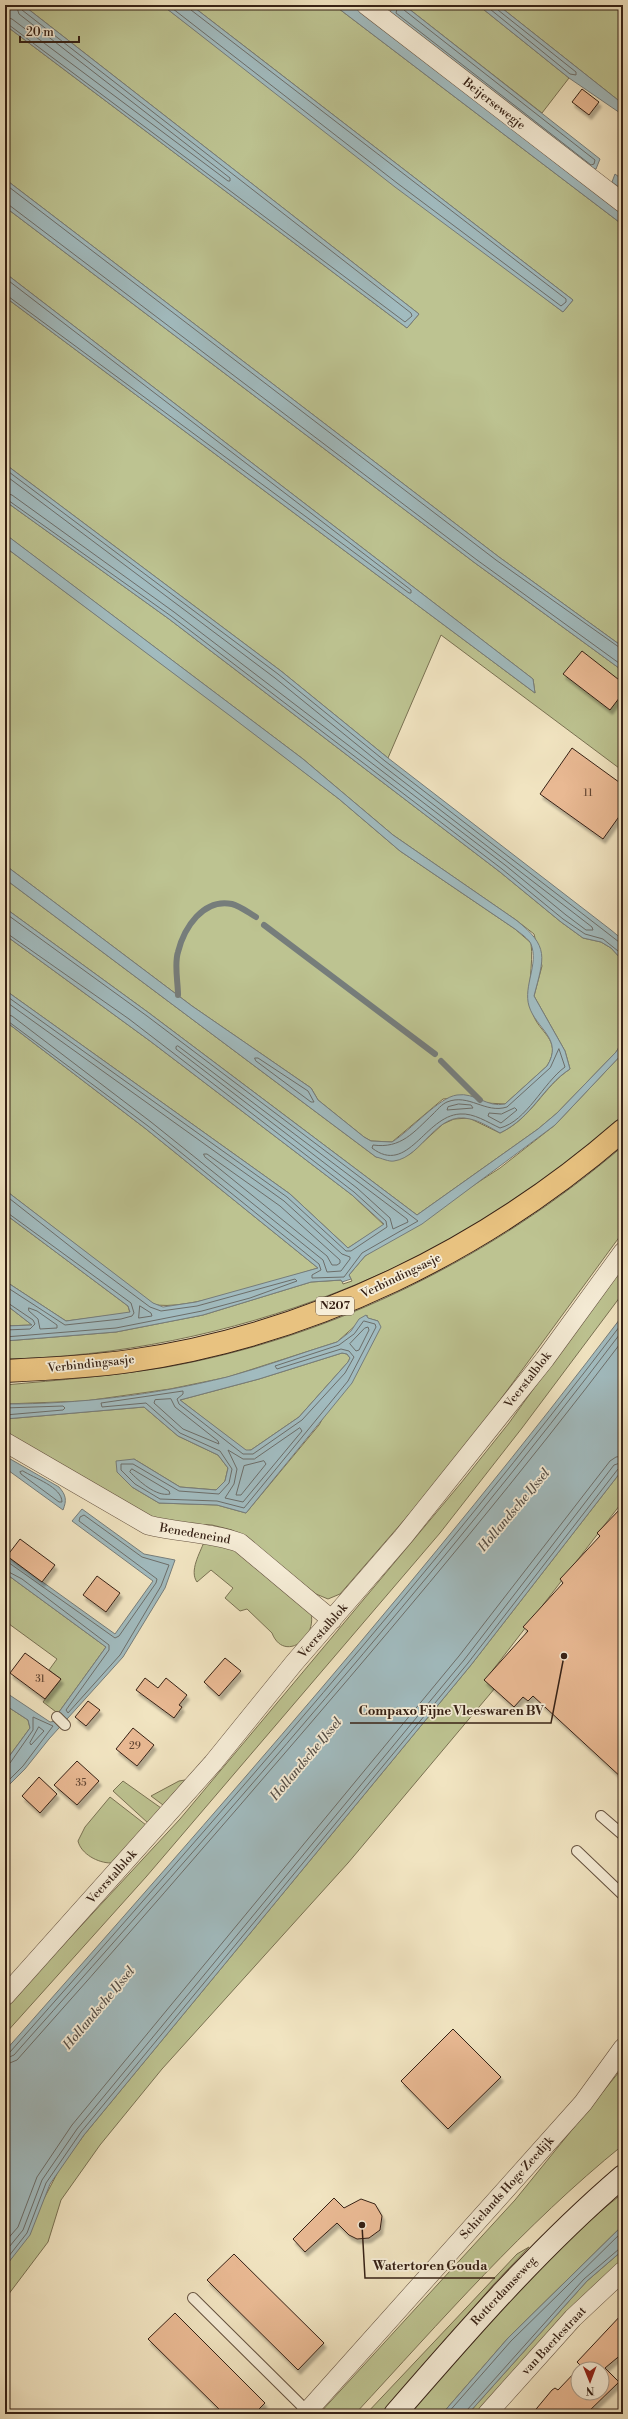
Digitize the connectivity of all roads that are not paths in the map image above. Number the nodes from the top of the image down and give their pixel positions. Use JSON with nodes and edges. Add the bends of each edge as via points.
{"nodes":[{"id":1,"x":366,"y":5,"type":"edge"},
{"id":2,"x":623,"y":202,"type":"edge"},
{"id":3,"x":623,"y":1130,"type":"edge"},
{"id":4,"x":623,"y":1252,"type":"edge"},
{"id":5,"x":5,"y":1371,"type":"edge"},
{"id":6,"x":5,"y":1442,"type":"edge"},
{"id":7,"x":332,"y":1620,"type":"junction"},
{"id":8,"x":57,"y":1717,"type":"dead end"},
{"id":9,"x":65,"y":1724,"type":"dead end"},
{"id":10,"x":601,"y":1816,"type":"dead end"},
{"id":11,"x":623,"y":1836,"type":"edge"},
{"id":12,"x":577,"y":1851,"type":"dead end"},
{"id":13,"x":623,"y":1895,"type":"edge"},
{"id":14,"x":5,"y":1996,"type":"edge"},
{"id":15,"x":623,"y":2048,"type":"edge"},
{"id":16,"x":623,"y":2176,"type":"edge"},
{"id":17,"x":623,"y":2271,"type":"edge"},
{"id":18,"x":193,"y":2298,"type":"dead end"},
{"id":19,"x":306,"y":2412,"type":"edge"},
{"id":20,"x":395,"y":2414,"type":"edge"},
{"id":21,"x":488,"y":2414,"type":"edge"}],
"edges":[{"from":1,"to":2,"type":"street","name":"Beijersewegje"},
{"from":3,"to":5,"type":"main road","name":"Verbindingsasje","number":"N207","via":[[588,1161],[486,1230],[390,1283],[333,1307],[264,1331],[195,1349],[131,1361]]},
{"from":4,"to":7,"type":"street","name":"Veerstalblok","via":[[540,1365],[403,1537]]},
{"from":6,"to":7,"type":"street","name":"Benedeneind","via":[[148,1525],[172,1531],[228,1538],[240,1543]]},
{"from":7,"to":14,"type":"street","name":"Veerstalblok","via":[[170,1812]]},
{"from":8,"to":9,"type":"lane"},
{"from":10,"to":11,"type":"lane"},
{"from":12,"to":13,"type":"lane"},
{"from":15,"to":19,"type":"street","name":"Schielands Hoge Zeedijk","via":[[583,2103]]},
{"from":16,"to":20,"type":"main road","name":"Rotterdamseweg","via":[[576,2216],[490,2304]]},
{"from":17,"to":21,"type":"street","name":"van Baerlestraat","via":[[573,2318]]},
{"from":18,"to":19,"type":"lane"}]}
